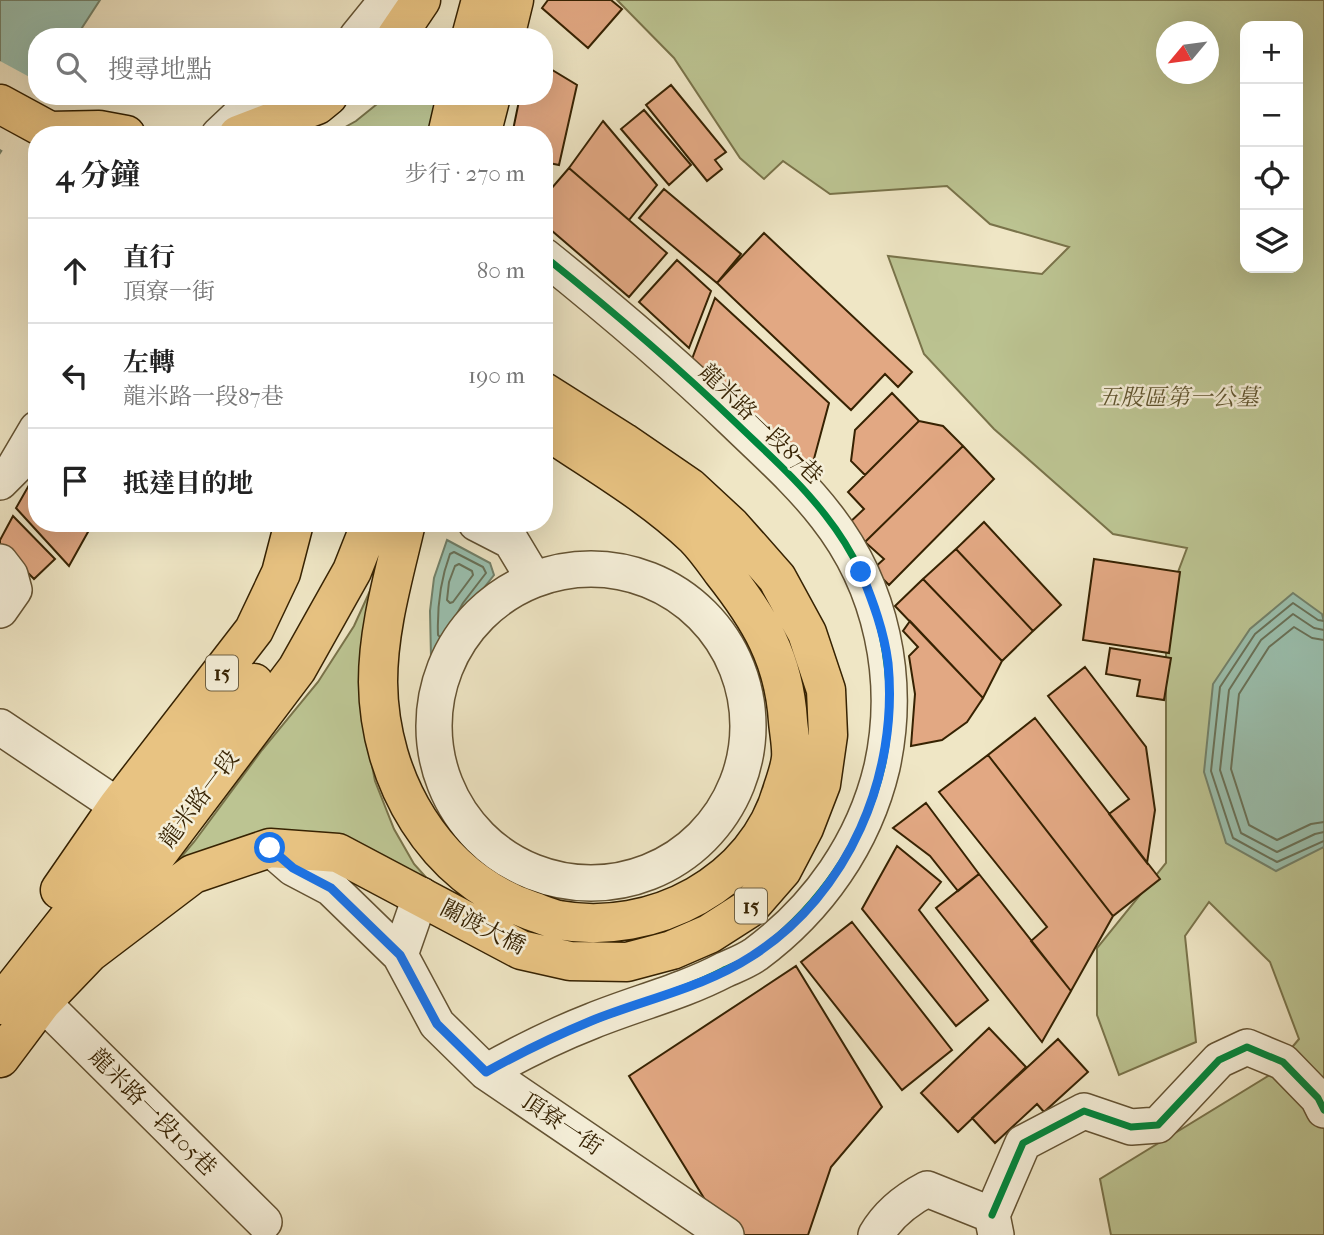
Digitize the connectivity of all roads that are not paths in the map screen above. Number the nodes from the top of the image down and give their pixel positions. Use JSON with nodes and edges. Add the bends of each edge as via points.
{"nodes":[{"id":1,"x":387,"y":0,"type":"edge"},
{"id":2,"x":421,"y":0,"type":"edge"},
{"id":3,"x":481,"y":0,"type":"edge"},
{"id":4,"x":514,"y":0,"type":"edge"},
{"id":5,"x":364,"y":28,"type":"edge"},
{"id":6,"x":402,"y":28,"type":"edge"},
{"id":7,"x":473,"y":28,"type":"edge"},
{"id":8,"x":507,"y":28,"type":"edge"},
{"id":9,"x":0,"y":103,"type":"edge"},
{"id":10,"x":251,"y":105,"type":"edge"},
{"id":11,"x":317,"y":105,"type":"edge"},
{"id":12,"x":454,"y":105,"type":"edge"},
{"id":13,"x":489,"y":105,"type":"edge"},
{"id":14,"x":41,"y":126,"type":"edge"},
{"id":15,"x":229,"y":126,"type":"edge"},
{"id":16,"x":261,"y":126,"type":"edge"},
{"id":17,"x":449,"y":126,"type":"edge"},
{"id":18,"x":483,"y":126,"type":"edge"},
{"id":19,"x":553,"y":263,"type":"edge"},
{"id":20,"x":553,"y":398,"type":"edge"},
{"id":21,"x":553,"y":434,"type":"edge"},
{"id":22,"x":28,"y":444,"type":"edge"},
{"id":23,"x":0,"y":482,"type":"edge"},
{"id":24,"x":292,"y":532,"type":"edge"},
{"id":25,"x":341,"y":532,"type":"edge"},
{"id":26,"x":368,"y":532,"type":"edge"},
{"id":27,"x":404,"y":532,"type":"edge"},
{"id":28,"x":494,"y":532,"type":"edge"},
{"id":29,"x":0,"y":562,"type":"edge"},
{"id":30,"x":532,"y":576,"type":"junction"},
{"id":31,"x":0,"y":610,"type":"edge"},
{"id":32,"x":0,"y":727,"type":"edge"},
{"id":33,"x":118,"y":806,"type":"junction"},
{"id":34,"x":270,"y":848,"type":"junction"},
{"id":35,"x":421,"y":895,"type":"junction"},
{"id":36,"x":89,"y":953,"type":"junction"},
{"id":37,"x":400,"y":955,"type":"junction"},
{"id":38,"x":33,"y":962,"type":"junction"},
{"id":39,"x":42,"y":1002,"type":"junction"},
{"id":40,"x":0,"y":1005,"type":"edge"},
{"id":41,"x":0,"y":1058,"type":"edge"},
{"id":42,"x":486,"y":1072,"type":"junction"},
{"id":43,"x":1324,"y":1110,"type":"edge"},
{"id":44,"x":264,"y":1222,"type":"dead end"},
{"id":45,"x":994,"y":1225,"type":"edge"},
{"id":46,"x":726,"y":1235,"type":"edge"},
{"id":47,"x":876,"y":1235,"type":"edge"}],
"edges":[{"from":1,"to":5,"type":"street"},
{"from":2,"to":6,"type":"main road"},
{"from":3,"to":7,"type":"main road"},
{"from":4,"to":8,"type":"main road"},
{"from":9,"to":14,"type":"main road"},
{"from":10,"to":15,"type":"street"},
{"from":11,"to":16,"type":"main road"},
{"from":12,"to":17,"type":"main road"},
{"from":13,"to":18,"type":"main road"},
{"from":19,"to":42,"type":"street","name":"龍米路一段87巷","via":[[718,406],[826,516],[861,572],[878,616],[890,699],[886,746],[866,819],[817,898],[788,929],[752,956],[693,986],[591,1021]]},
{"from":20,"to":35,"type":"main road","name":"關渡大橋","number":"15","via":[[690,488],[732,526],[777,578],[807,633],[826,690],[828,735],[821,784],[782,870],[748,909],[672,950],[627,962],[570,961],[522,950]]},
{"from":21,"to":27,"type":"main road","via":[[654,501],[697,539],[747,601],[775,651],[787,705],[791,758],[778,808],[753,849],[720,883],[688,902],[642,918],[604,923],[557,920],[505,901],[472,880],[428,837],[396,779],[380,715],[384,618]]},
{"from":22,"to":23,"type":"street"},
{"from":24,"to":33,"type":"main road","number":"15","via":[[281,573],[254,630]]},
{"from":25,"to":38,"type":"main road","name":"龍米路一段","via":[[312,594],[274,656]]},
{"from":26,"to":36,"type":"main road","name":"龍米路一段","via":[[352,571],[297,669],[112,914]]},
{"from":28,"to":30,"type":"street","via":[[511,541]]},
{"from":29,"to":31,"type":"street","via":[[14,590]]},
{"from":30,"to":30,"type":"street","via":[[504,590],[476,619],[449,662],[434,703],[440,766],[479,839],[516,867],[561,882],[611,881],[654,869],[706,834],[734,803],[746,761],[749,716],[740,680],[712,626],[682,597],[643,577],[608,568]]},
{"from":32,"to":33,"type":"street"},
{"from":33,"to":38,"type":"main road","number":"15","via":[[37,923]]},
{"from":34,"to":35,"type":"main road","name":"關渡大橋","number":"15","via":[[338,853]]},
{"from":34,"to":36,"type":"main road","name":"關渡大橋","number":"15","via":[[193,874]]},
{"from":34,"to":37,"type":"street","name":"頂寮一街","via":[[293,868],[331,888]]},
{"from":35,"to":37,"type":"street"},
{"from":36,"to":39,"type":"main road","name":"龍米路一段","number":"15"},
{"from":37,"to":42,"type":"street","name":"頂寮一街","via":[[437,1024]]},
{"from":38,"to":40,"type":"main road","name":"龍米路一段"},
{"from":39,"to":41,"type":"main road","name":"龍米路一段","number":"15"},
{"from":39,"to":44,"type":"street","name":"龍米路一段105巷"},
{"from":42,"to":46,"type":"street","name":"頂寮一街"},
{"from":43,"to":45,"type":"street","via":[[1283,1062],[1248,1047],[1219,1060],[1158,1125],[1131,1127],[1084,1111],[1023,1143]]},
{"from":45,"to":47,"type":"street","via":[[927,1189],[909,1198]]}]}
